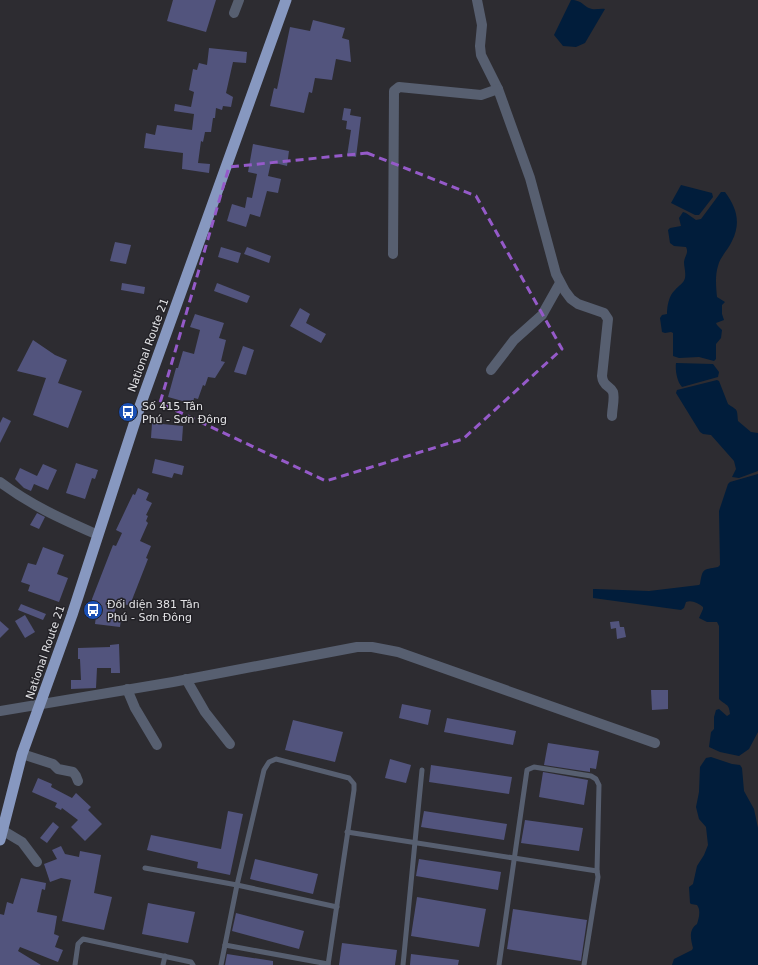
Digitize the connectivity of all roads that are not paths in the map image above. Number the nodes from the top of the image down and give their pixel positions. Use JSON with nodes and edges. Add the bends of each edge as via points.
{"nodes":[{"id":1,"x":239,"y":0,"type":"edge"},
{"id":2,"x":286,"y":0,"type":"edge"},
{"id":3,"x":477,"y":0,"type":"edge"},
{"id":4,"x":234,"y":13,"type":"dead end"},
{"id":5,"x":498,"y":89,"type":"junction"},
{"id":6,"x":393,"y":254,"type":"dead end"},
{"id":7,"x":560,"y":283,"type":"junction"},
{"id":8,"x":491,"y":370,"type":"dead end"},
{"id":9,"x":612,"y":416,"type":"dead end"},
{"id":10,"x":0,"y":482,"type":"edge"},
{"id":11,"x":98,"y":535,"type":"junction"},
{"id":12,"x":186,"y":680,"type":"junction"},
{"id":13,"x":127,"y":689,"type":"junction"},
{"id":14,"x":41,"y":703,"type":"junction"},
{"id":15,"x":0,"y":711,"type":"edge"},
{"id":16,"x":655,"y":743,"type":"dead end"},
{"id":17,"x":230,"y":744,"type":"dead end"},
{"id":18,"x":157,"y":746,"type":"dead end"},
{"id":19,"x":22,"y":754,"type":"junction"},
{"id":20,"x":422,"y":770,"type":"dead end"},
{"id":21,"x":78,"y":781,"type":"dead end"},
{"id":22,"x":347,"y":832,"type":"junction"},
{"id":23,"x":1,"y":835,"type":"edge"},
{"id":24,"x":414,"y":843,"type":"junction"},
{"id":25,"x":514,"y":859,"type":"junction"},
{"id":26,"x":37,"y":862,"type":"dead end"},
{"id":27,"x":145,"y":868,"type":"dead end"},
{"id":28,"x":597,"y":871,"type":"junction"},
{"id":29,"x":237,"y":885,"type":"junction"},
{"id":30,"x":337,"y":908,"type":"junction"},
{"id":31,"x":225,"y":945,"type":"junction"},
{"id":32,"x":165,"y":956,"type":"junction"},
{"id":33,"x":294,"y":958,"type":"junction"},
{"id":34,"x":328,"y":964,"type":"edge"},
{"id":35,"x":75,"y":965,"type":"edge"},
{"id":36,"x":163,"y":965,"type":"edge"},
{"id":37,"x":193,"y":965,"type":"edge"},
{"id":38,"x":220,"y":965,"type":"edge"},
{"id":39,"x":292,"y":965,"type":"edge"},
{"id":40,"x":403,"y":965,"type":"edge"},
{"id":41,"x":499,"y":965,"type":"edge"},
{"id":42,"x":584,"y":965,"type":"edge"}],
"edges":[{"from":1,"to":4,"type":"street"},
{"from":2,"to":11,"type":"highway","name":"National Route 21","via":[[140,406]]},
{"from":3,"to":5,"type":"street","via":[[482,25],[481,55]]},
{"from":5,"to":6,"type":"street","via":[[481,95],[399,87],[394,91]]},
{"from":5,"to":7,"type":"street","via":[[530,178]]},
{"from":7,"to":8,"type":"street","via":[[542,315],[514,340]]},
{"from":7,"to":9,"type":"street","via":[[571,299],[604,313],[608,319],[602,376],[604,384],[613,393]]},
{"from":10,"to":11,"type":"street","via":[[28,502]]},
{"from":11,"to":14,"type":"highway","name":"National Route 21"},
{"from":12,"to":13,"type":"street"},
{"from":12,"to":16,"type":"street","via":[[357,647],[378,648],[398,652]]},
{"from":12,"to":17,"type":"street","via":[[205,712]]},
{"from":13,"to":14,"type":"street"},
{"from":13,"to":18,"type":"street"},
{"from":14,"to":15,"type":"street"},
{"from":14,"to":19,"type":"highway","name":"National Route 21"},
{"from":19,"to":21,"type":"street","via":[[53,764],[58,769],[73,772]]},
{"from":19,"to":23,"type":"highway","name":"National Route 21"},
{"from":20,"to":24,"type":"lane"},
{"from":22,"to":24,"type":"lane"},
{"from":22,"to":29,"type":"lane","via":[[354,790],[354,784],[349,778],[276,759],[269,762],[264,770]]},
{"from":22,"to":30,"type":"lane"},
{"from":23,"to":26,"type":"street","via":[[22,842]]},
{"from":24,"to":25,"type":"lane"},
{"from":24,"to":40,"type":"lane"},
{"from":25,"to":28,"type":"lane"},
{"from":25,"to":28,"type":"lane","via":[[527,770],[534,768],[591,776],[596,779],[600,791]]},
{"from":25,"to":41,"type":"lane"},
{"from":27,"to":29,"type":"lane"},
{"from":28,"to":42,"type":"lane"},
{"from":29,"to":30,"type":"lane"},
{"from":29,"to":31,"type":"lane"},
{"from":30,"to":34,"type":"lane"},
{"from":31,"to":33,"type":"lane"},
{"from":31,"to":38,"type":"lane"},
{"from":32,"to":35,"type":"lane","via":[[82,939],[78,944]]},
{"from":32,"to":36,"type":"lane"},
{"from":32,"to":37,"type":"lane","via":[[191,962]]},
{"from":33,"to":34,"type":"lane"},
{"from":33,"to":39,"type":"lane"}]}
